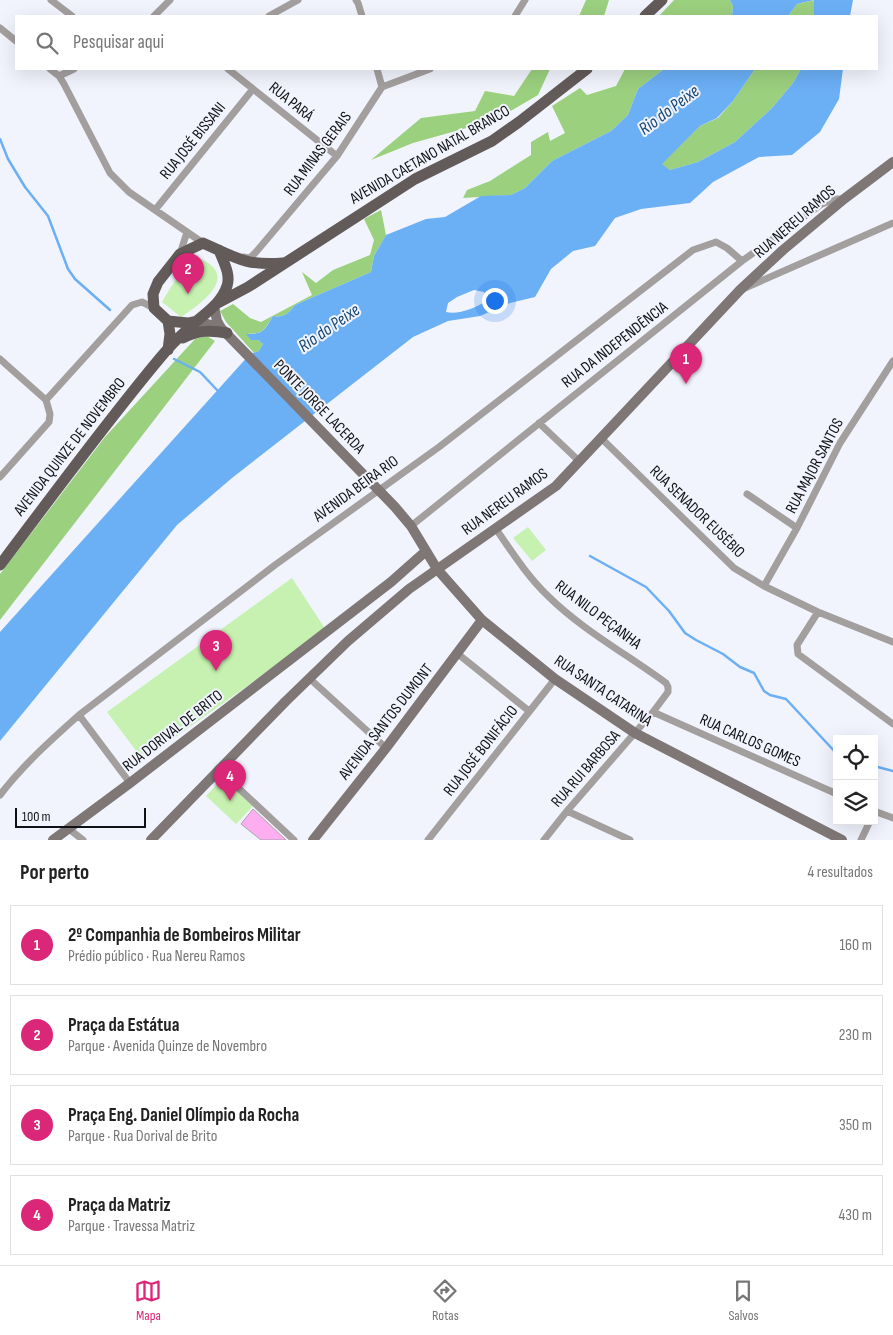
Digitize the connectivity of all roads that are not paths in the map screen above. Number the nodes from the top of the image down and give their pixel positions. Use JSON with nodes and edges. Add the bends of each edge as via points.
{"nodes":[{"id":1,"x":51,"y":0,"type":"edge"},
{"id":2,"x":170,"y":0,"type":"edge"},
{"id":3,"x":298,"y":0,"type":"edge"},
{"id":4,"x":356,"y":0,"type":"edge"},
{"id":5,"x":525,"y":0,"type":"edge"},
{"id":6,"x":662,"y":0,"type":"edge"},
{"id":7,"x":71,"y":15,"type":"edge"},
{"id":8,"x":155,"y":15,"type":"edge"},
{"id":9,"x":271,"y":15,"type":"edge"},
{"id":10,"x":362,"y":15,"type":"edge"},
{"id":11,"x":516,"y":15,"type":"edge"},
{"id":12,"x":647,"y":15,"type":"edge"},
{"id":13,"x":0,"y":28,"type":"edge"},
{"id":14,"x":15,"y":40,"type":"edge"},
{"id":15,"x":51,"y":70,"type":"edge"},
{"id":16,"x":72,"y":70,"type":"edge"},
{"id":17,"x":229,"y":70,"type":"edge"},
{"id":18,"x":377,"y":70,"type":"edge"},
{"id":19,"x":427,"y":70,"type":"edge"},
{"id":20,"x":586,"y":70,"type":"edge"},
{"id":21,"x":59,"y":76,"type":"junction"},
{"id":22,"x":382,"y":87,"type":"junction"},
{"id":23,"x":253,"y":89,"type":"junction"},
{"id":24,"x":337,"y":156,"type":"junction"},
{"id":25,"x":893,"y":162,"type":"edge"},
{"id":26,"x":844,"y":200,"type":"junction"},
{"id":27,"x":155,"y":210,"type":"junction"},
{"id":28,"x":893,"y":223,"type":"edge"},
{"id":29,"x":186,"y":232,"type":"junction"},
{"id":30,"x":203,"y":243,"type":"junction"},
{"id":31,"x":218,"y":250,"type":"junction"},
{"id":32,"x":180,"y":254,"type":"junction"},
{"id":33,"x":231,"y":256,"type":"junction"},
{"id":34,"x":742,"y":261,"type":"junction"},
{"id":35,"x":285,"y":263,"type":"junction"},
{"id":36,"x":740,"y":290,"type":"junction"},
{"id":37,"x":215,"y":305,"type":"junction"},
{"id":38,"x":154,"y":308,"type":"junction"},
{"id":39,"x":168,"y":321,"type":"junction"},
{"id":40,"x":197,"y":321,"type":"junction"},
{"id":41,"x":225,"y":331,"type":"junction"},
{"id":42,"x":168,"y":350,"type":"junction"},
{"id":43,"x":0,"y":359,"type":"edge"},
{"id":44,"x":893,"y":361,"type":"edge"},
{"id":45,"x":46,"y":400,"type":"junction"},
{"id":46,"x":538,"y":423,"type":"junction"},
{"id":47,"x":601,"y":438,"type":"junction"},
{"id":48,"x":579,"y":461,"type":"junction"},
{"id":49,"x":0,"y":477,"type":"edge"},
{"id":50,"x":747,"y":494,"type":"dead end"},
{"id":51,"x":395,"y":507,"type":"joint"},
{"id":52,"x":411,"y":526,"type":"junction"},
{"id":53,"x":797,"y":528,"type":"junction"},
{"id":54,"x":496,"y":529,"type":"junction"},
{"id":55,"x":426,"y":552,"type":"junction"},
{"id":56,"x":0,"y":565,"type":"edge"},
{"id":57,"x":437,"y":569,"type":"junction"},
{"id":58,"x":764,"y":586,"type":"junction"},
{"id":59,"x":818,"y":612,"type":"junction"},
{"id":60,"x":482,"y":620,"type":"junction"},
{"id":61,"x":893,"y":642,"type":"edge"},
{"id":62,"x":458,"y":654,"type":"junction"},
{"id":63,"x":309,"y":678,"type":"junction"},
{"id":64,"x":555,"y":679,"type":"junction"},
{"id":65,"x":668,"y":692,"type":"joint"},
{"id":66,"x":529,"y":712,"type":"junction"},
{"id":67,"x":653,"y":712,"type":"junction"},
{"id":68,"x":79,"y":715,"type":"junction"},
{"id":69,"x":893,"y":724,"type":"edge"},
{"id":70,"x":636,"y":733,"type":"junction"},
{"id":71,"x":386,"y":748,"type":"junction"},
{"id":72,"x":218,"y":769,"type":"junction"},
{"id":73,"x":130,"y":783,"type":"junction"},
{"id":74,"x":833,"y":792,"type":"edge"},
{"id":75,"x":0,"y":795,"type":"edge"},
{"id":76,"x":567,"y":811,"type":"junction"},
{"id":77,"x":878,"y":812,"type":"edge"},
{"id":78,"x":893,"y":818,"type":"edge"},
{"id":79,"x":868,"y":825,"type":"edge"},
{"id":80,"x":70,"y":829,"type":"junction"},
{"id":81,"x":826,"y":837,"type":"edge"},
{"id":82,"x":53,"y":840,"type":"edge"},
{"id":83,"x":83,"y":840,"type":"edge"},
{"id":84,"x":151,"y":840,"type":"edge"},
{"id":85,"x":294,"y":840,"type":"edge"},
{"id":86,"x":313,"y":840,"type":"edge"},
{"id":87,"x":428,"y":840,"type":"edge"},
{"id":88,"x":544,"y":840,"type":"edge"},
{"id":89,"x":630,"y":840,"type":"edge"},
{"id":90,"x":842,"y":840,"type":"edge"},
{"id":91,"x":861,"y":840,"type":"edge"}],
"edges":[{"from":1,"to":7,"type":"street"},
{"from":2,"to":8,"type":"street"},
{"from":3,"to":9,"type":"street"},
{"from":4,"to":10,"type":"street"},
{"from":5,"to":11,"type":"street"},
{"from":6,"to":12,"type":"main road"},
{"from":13,"to":14,"type":"street"},
{"from":15,"to":21,"type":"street"},
{"from":16,"to":21,"type":"street"},
{"from":17,"to":23,"type":"street","name":"RUA PARÁ"},
{"from":18,"to":22,"type":"street"},
{"from":19,"to":22,"type":"street"},
{"from":20,"to":35,"type":"main road","name":"AVENIDA CAETANO NATAL BRANCO","via":[[492,141],[415,178]]},
{"from":21,"to":27,"type":"street","via":[[110,173],[129,192]]},
{"from":22,"to":24,"type":"street","name":"RUA MINAS GERAIS"},
{"from":23,"to":24,"type":"street","name":"RUA PARÁ"},
{"from":23,"to":27,"type":"street","name":"RUA JOSÉ BISSANI"},
{"from":24,"to":33,"type":"street","name":"RUA MINAS GERAIS","via":[[250,258]]},
{"from":25,"to":26,"type":"street","name":"RUA NEREU RAMOS"},
{"from":26,"to":34,"type":"street","name":"RUA DA INDEPENDÊNCIA","via":[[822,204]]},
{"from":26,"to":36,"type":"street","name":"RUA NEREU RAMOS"},
{"from":27,"to":29,"type":"street"},
{"from":28,"to":36,"type":"street"},
{"from":29,"to":30,"type":"street"},
{"from":29,"to":32,"type":"street"},
{"from":30,"to":31,"type":"main road"},
{"from":30,"to":32,"type":"main road"},
{"from":31,"to":33,"type":"main road","name":"AVENIDA CAETANO NATAL BRANCO"},
{"from":31,"to":37,"type":"main road","via":[[228,278],[227,287]]},
{"from":32,"to":38,"type":"main road","via":[[155,287]]},
{"from":33,"to":35,"type":"main road","name":"AVENIDA CAETANO NATAL BRANCO","via":[[262,265]]},
{"from":34,"to":46,"type":"street","name":"RUA DA INDEPENDÊNCIA"},
{"from":34,"to":68,"type":"street","name":"AVENIDA BEIRA RIO","via":[[716,242],[693,250],[439,447],[275,565]]},
{"from":35,"to":37,"type":"main road","name":"AVENIDA CAETANO NATAL BRANCO"},
{"from":36,"to":47,"type":"street","name":"RUA NEREU RAMOS"},
{"from":37,"to":40,"type":"main road"},
{"from":37,"to":41,"type":"street","name":"PONTE JORGE LACERDA","via":[[216,321]]},
{"from":38,"to":39,"type":"main road"},
{"from":38,"to":45,"type":"street","via":[[142,302],[132,305]]},
{"from":39,"to":40,"type":"main road"},
{"from":39,"to":42,"type":"main road"},
{"from":40,"to":41,"type":"street","name":"PONTE JORGE LACERDA"},
{"from":40,"to":42,"type":"main road","name":"AVENIDA QUINZE DE NOVEMBRO"},
{"from":41,"to":42,"type":"main road","via":[[192,333]]},
{"from":41,"to":51,"type":"street","name":"PONTE JORGE LACERDA"},
{"from":42,"to":56,"type":"main road","name":"AVENIDA QUINZE DE NOVEMBRO"},
{"from":43,"to":45,"type":"street"},
{"from":44,"to":53,"type":"street","name":"RUA MAJOR SANTOS","via":[[840,443]]},
{"from":45,"to":49,"type":"street","via":[[50,414],[48,422]]},
{"from":46,"to":48,"type":"street"},
{"from":46,"to":52,"type":"street","name":"RUA DA INDEPENDÊNCIA"},
{"from":47,"to":48,"type":"street","name":"RUA NEREU RAMOS"},
{"from":47,"to":58,"type":"street","name":"RUA SENADOR EUSÉBIO","via":[[734,568]]},
{"from":48,"to":54,"type":"street","name":"RUA NEREU RAMOS","via":[[556,486]]},
{"from":50,"to":53,"type":"street"},
{"from":51,"to":52,"type":"street","name":"RUA SANTA CATARINA"},
{"from":52,"to":55,"type":"street","name":"RUA SANTA CATARINA"},
{"from":53,"to":58,"type":"street","name":"RUA MAJOR SANTOS"},
{"from":54,"to":57,"type":"street","name":"RUA NEREU RAMOS"},
{"from":54,"to":65,"type":"street","name":"RUA NILO PEÇANHA","via":[[548,597],[666,683]]},
{"from":55,"to":57,"type":"street","name":"RUA SANTA CATARINA"},
{"from":55,"to":73,"type":"street","name":"RUA DORIVAL DE BRITO"},
{"from":57,"to":60,"type":"street","name":"RUA SANTA CATARINA"},
{"from":57,"to":63,"type":"street","name":"RUA NEREU RAMOS","via":[[409,589]]},
{"from":58,"to":59,"type":"street","name":"RUA SENADOR EUSÉBIO"},
{"from":59,"to":61,"type":"street","name":"RUA SENADOR EUSÉBIO"},
{"from":59,"to":69,"type":"street","via":[[797,646],[798,654]]},
{"from":60,"to":62,"type":"street","name":"AVENIDA SANTOS DUMONT"},
{"from":60,"to":64,"type":"street","name":"RUA SANTA CATARINA"},
{"from":62,"to":66,"type":"street"},
{"from":62,"to":71,"type":"street","name":"AVENIDA SANTOS DUMONT"},
{"from":63,"to":71,"type":"street"},
{"from":63,"to":72,"type":"street","name":"RUA NEREU RAMOS"},
{"from":64,"to":66,"type":"street","name":"RUA JOSÉ BONIFÁCIO"},
{"from":64,"to":70,"type":"street","name":"RUA SANTA CATARINA"},
{"from":65,"to":67,"type":"street","name":"RUA RUI BARBOSA"},
{"from":66,"to":87,"type":"street","name":"RUA JOSÉ BONIFÁCIO"},
{"from":67,"to":70,"type":"street","name":"RUA RUI BARBOSA"},
{"from":67,"to":74,"type":"street","name":"RUA CARLOS GOMES"},
{"from":68,"to":73,"type":"street"},
{"from":68,"to":75,"type":"street","name":"AVENIDA BEIRA RIO"},
{"from":70,"to":76,"type":"street","name":"RUA RUI BARBOSA"},
{"from":70,"to":81,"type":"street","name":"RUA SANTA CATARINA"},
{"from":71,"to":86,"type":"street","name":"AVENIDA SANTOS DUMONT"},
{"from":72,"to":84,"type":"street","name":"RUA NEREU RAMOS"},
{"from":72,"to":85,"type":"street"},
{"from":73,"to":80,"type":"street","name":"RUA DORIVAL DE BRITO"},
{"from":76,"to":88,"type":"street","name":"RUA RUI BARBOSA"},
{"from":76,"to":89,"type":"street"},
{"from":77,"to":78,"type":"street"},
{"from":79,"to":91,"type":"street"},
{"from":80,"to":82,"type":"street","name":"RUA DORIVAL DE BRITO"},
{"from":80,"to":83,"type":"street"},
{"from":81,"to":90,"type":"street","name":"RUA SANTA CATARINA"}]}
